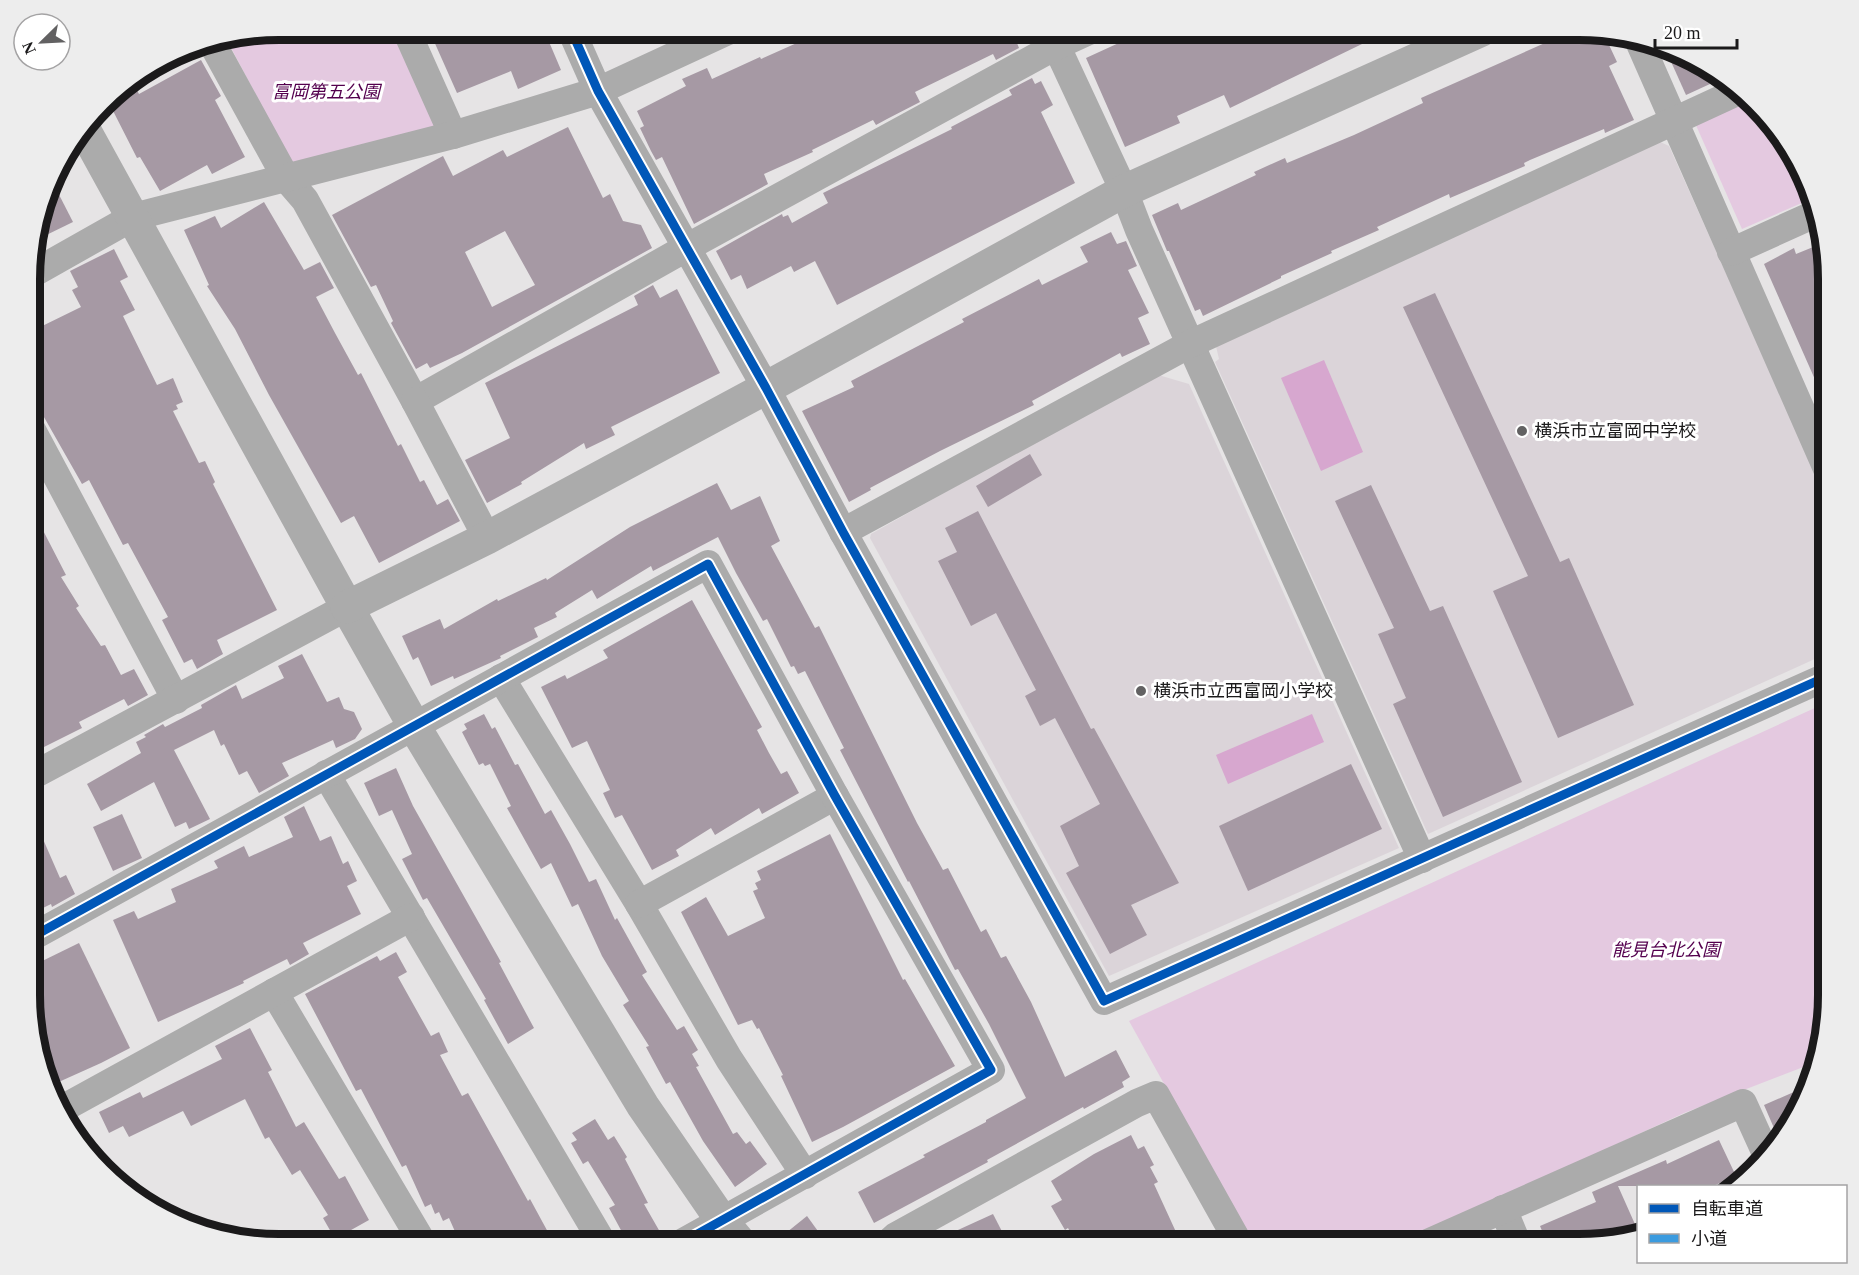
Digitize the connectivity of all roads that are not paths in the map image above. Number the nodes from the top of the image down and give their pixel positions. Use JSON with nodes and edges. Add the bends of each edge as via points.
{"nodes":[{"id":1,"x":410,"y":40,"type":"edge"},
{"id":2,"x":575,"y":40,"type":"edge"},
{"id":3,"x":708,"y":40,"type":"edge"},
{"id":4,"x":1049,"y":40,"type":"edge"},
{"id":5,"x":1053,"y":40,"type":"edge"},
{"id":6,"x":1460,"y":40,"type":"edge"},
{"id":7,"x":216,"y":49,"type":"edge"},
{"id":8,"x":1642,"y":49,"type":"edge"},
{"id":9,"x":598,"y":91,"type":"junction"},
{"id":10,"x":1731,"y":95,"type":"edge"},
{"id":11,"x":1674,"y":121,"type":"junction"},
{"id":12,"x":453,"y":135,"type":"junction"},
{"id":13,"x":88,"y":137,"type":"edge"},
{"id":14,"x":286,"y":178,"type":"junction"},
{"id":15,"x":1124,"y":191,"type":"junction"},
{"id":16,"x":1810,"y":216,"type":"edge"},
{"id":17,"x":133,"y":217,"type":"junction"},
{"id":18,"x":686,"y":248,"type":"junction"},
{"id":19,"x":1731,"y":252,"type":"junction"},
{"id":20,"x":41,"y":269,"type":"edge"},
{"id":21,"x":1190,"y":344,"type":"junction"},
{"id":22,"x":766,"y":388,"type":"junction"},
{"id":23,"x":415,"y":401,"type":"junction"},
{"id":24,"x":40,"y":445,"type":"edge"},
{"id":25,"x":1818,"y":448,"type":"edge"},
{"id":26,"x":843,"y":532,"type":"junction"},
{"id":27,"x":487,"y":538,"type":"junction"},
{"id":28,"x":347,"y":608,"type":"junction"},
{"id":29,"x":501,"y":678,"type":"junction"},
{"id":30,"x":1818,"y":681,"type":"edge"},
{"id":31,"x":176,"y":700,"type":"junction"},
{"id":32,"x":414,"y":726,"type":"junction"},
{"id":33,"x":40,"y":772,"type":"edge"},
{"id":34,"x":326,"y":774,"type":"junction"},
{"id":35,"x":835,"y":796,"type":"junction"},
{"id":36,"x":1422,"y":859,"type":"junction"},
{"id":37,"x":639,"y":904,"type":"junction"},
{"id":38,"x":411,"y":917,"type":"junction"},
{"id":39,"x":40,"y":933,"type":"edge"},
{"id":40,"x":274,"y":992,"type":"junction"},
{"id":41,"x":67,"y":1106,"type":"edge"},
{"id":42,"x":1763,"y":1148,"type":"edge"},
{"id":43,"x":805,"y":1175,"type":"junction"},
{"id":44,"x":1503,"y":1209,"type":"junction"},
{"id":45,"x":732,"y":1233,"type":"edge"},
{"id":46,"x":417,"y":1234,"type":"edge"},
{"id":47,"x":598,"y":1234,"type":"edge"},
{"id":48,"x":900,"y":1234,"type":"edge"},
{"id":49,"x":1234,"y":1234,"type":"edge"},
{"id":50,"x":1447,"y":1234,"type":"edge"},
{"id":51,"x":1513,"y":1234,"type":"edge"}],
"edges":[{"from":1,"to":12,"type":"street"},
{"from":2,"to":9,"type":"street"},
{"from":3,"to":9,"type":"street"},
{"from":4,"to":18,"type":"street"},
{"from":5,"to":15,"type":"street"},
{"from":6,"to":15,"type":"street"},
{"from":7,"to":14,"type":"street"},
{"from":8,"to":11,"type":"street"},
{"from":9,"to":12,"type":"street"},
{"from":9,"to":18,"type":"street"},
{"from":10,"to":11,"type":"street"},
{"from":11,"to":19,"type":"street"},
{"from":11,"to":21,"type":"street"},
{"from":12,"to":14,"type":"street"},
{"from":13,"to":17,"type":"street"},
{"from":14,"to":17,"type":"street"},
{"from":14,"to":23,"type":"street","via":[[305,200]]},
{"from":15,"to":21,"type":"street"},
{"from":15,"to":22,"type":"street"},
{"from":16,"to":19,"type":"street"},
{"from":17,"to":20,"type":"street"},
{"from":17,"to":28,"type":"street"},
{"from":18,"to":22,"type":"street"},
{"from":18,"to":23,"type":"street"},
{"from":19,"to":25,"type":"street"},
{"from":21,"to":26,"type":"street"},
{"from":21,"to":36,"type":"street"},
{"from":22,"to":26,"type":"street"},
{"from":22,"to":27,"type":"street"},
{"from":23,"to":27,"type":"street"},
{"from":24,"to":31,"type":"street"},
{"from":26,"to":36,"type":"street","via":[[1104,1001]]},
{"from":27,"to":28,"type":"street"},
{"from":28,"to":31,"type":"street"},
{"from":28,"to":32,"type":"street"},
{"from":29,"to":32,"type":"street"},
{"from":29,"to":35,"type":"street","via":[[708,564]]},
{"from":29,"to":37,"type":"street"},
{"from":30,"to":36,"type":"street"},
{"from":31,"to":33,"type":"street"},
{"from":32,"to":34,"type":"street"},
{"from":32,"to":45,"type":"street","via":[[643,1106]]},
{"from":34,"to":38,"type":"street"},
{"from":34,"to":39,"type":"street"},
{"from":35,"to":37,"type":"street"},
{"from":35,"to":43,"type":"street","via":[[991,1070]]},
{"from":37,"to":43,"type":"street","via":[[729,1059]]},
{"from":38,"to":40,"type":"street"},
{"from":38,"to":47,"type":"street"},
{"from":40,"to":41,"type":"street"},
{"from":40,"to":46,"type":"street"},
{"from":42,"to":44,"type":"street","via":[[1743,1103]]},
{"from":43,"to":45,"type":"street"},
{"from":44,"to":50,"type":"street"},
{"from":44,"to":51,"type":"street"},
{"from":48,"to":49,"type":"street","via":[[1156,1095]]}]}
